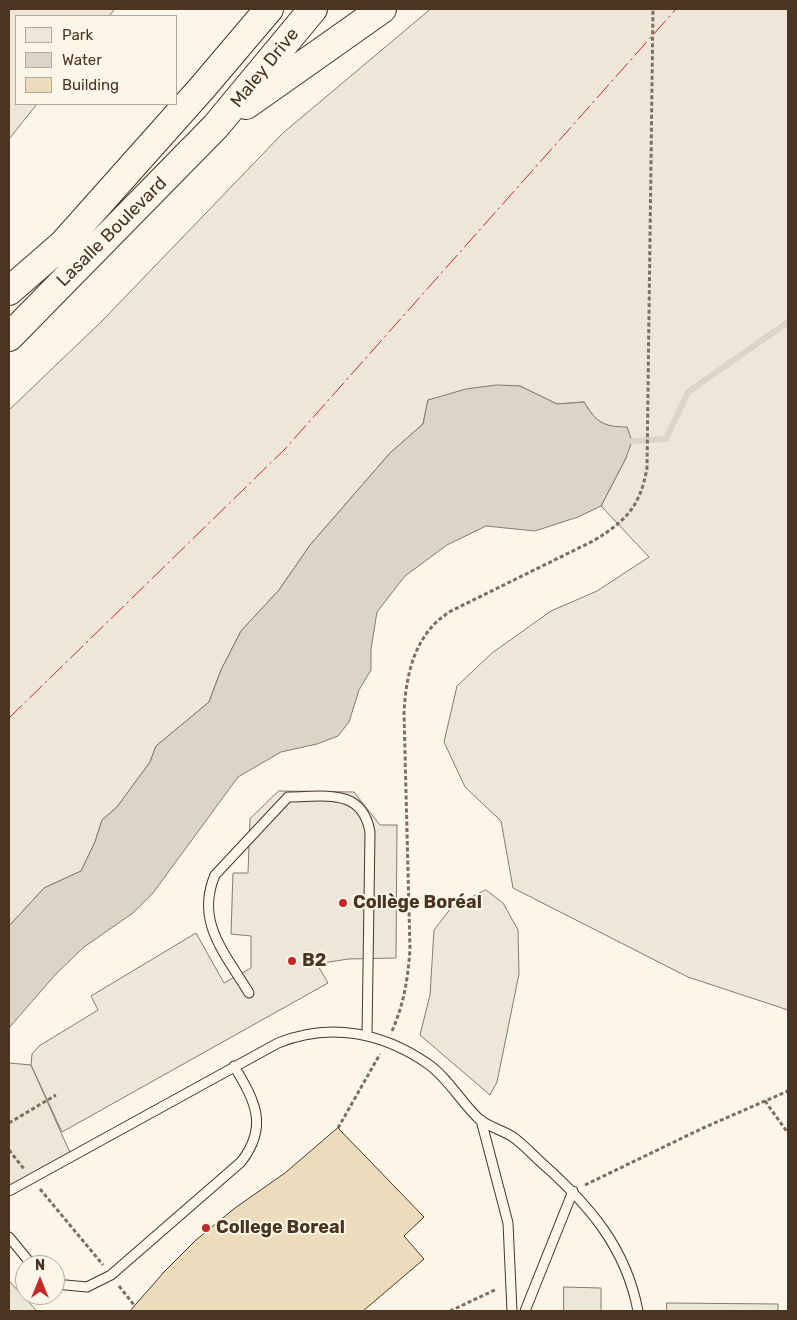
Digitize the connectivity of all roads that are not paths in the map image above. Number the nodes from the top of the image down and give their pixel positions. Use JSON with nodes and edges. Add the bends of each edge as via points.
{"nodes":[{"id":1,"x":268,"y":9,"type":"edge"},
{"id":2,"x":313,"y":9,"type":"edge"},
{"id":3,"x":382,"y":9,"type":"edge"},
{"id":4,"x":202,"y":88,"type":"joint"},
{"id":5,"x":216,"y":126,"type":"junction"},
{"id":6,"x":9,"y":292,"type":"edge"},
{"id":7,"x":9,"y":337,"type":"edge"},
{"id":8,"x":249,"y":993,"type":"dead end"},
{"id":9,"x":367,"y":1035,"type":"junction"},
{"id":10,"x":234,"y":1066,"type":"junction"},
{"id":11,"x":480,"y":1120,"type":"junction"},
{"id":12,"x":9,"y":1191,"type":"edge"},
{"id":13,"x":573,"y":1191,"type":"junction"},
{"id":14,"x":9,"y":1237,"type":"edge"},
{"id":15,"x":24,"y":1255,"type":"edge"},
{"id":16,"x":65,"y":1285,"type":"edge"},
{"id":17,"x":512,"y":1311,"type":"edge"},
{"id":18,"x":525,"y":1311,"type":"edge"},
{"id":19,"x":638,"y":1311,"type":"edge"}],
"edges":[{"from":1,"to":4,"type":"highway","name":"Maley Drive"},
{"from":2,"to":5,"type":"highway","name":"Maley Drive"},
{"from":3,"to":5,"type":"highway"},
{"from":4,"to":6,"type":"highway","name":"Lasalle Boulevard","via":[[63,244]]},
{"from":5,"to":7,"type":"highway","name":"Lasalle Boulevard"},
{"from":8,"to":9,"type":"lane","via":[[210,923],[207,906],[215,875],[288,797],[342,797],[355,802],[367,817],[370,832]]},
{"from":9,"to":10,"type":"lane","via":[[334,1030],[295,1036]]},
{"from":9,"to":11,"type":"lane","via":[[428,1064]]},
{"from":10,"to":12,"type":"lane"},
{"from":10,"to":16,"type":"lane","via":[[256,1109],[256,1134],[251,1149],[241,1162],[111,1275],[87,1287]]},
{"from":11,"to":13,"type":"lane","via":[[513,1138]]},
{"from":11,"to":17,"type":"lane","via":[[508,1223]]},
{"from":13,"to":18,"type":"lane"},
{"from":13,"to":19,"type":"lane","via":[[614,1243]]},
{"from":14,"to":15,"type":"lane"}]}
